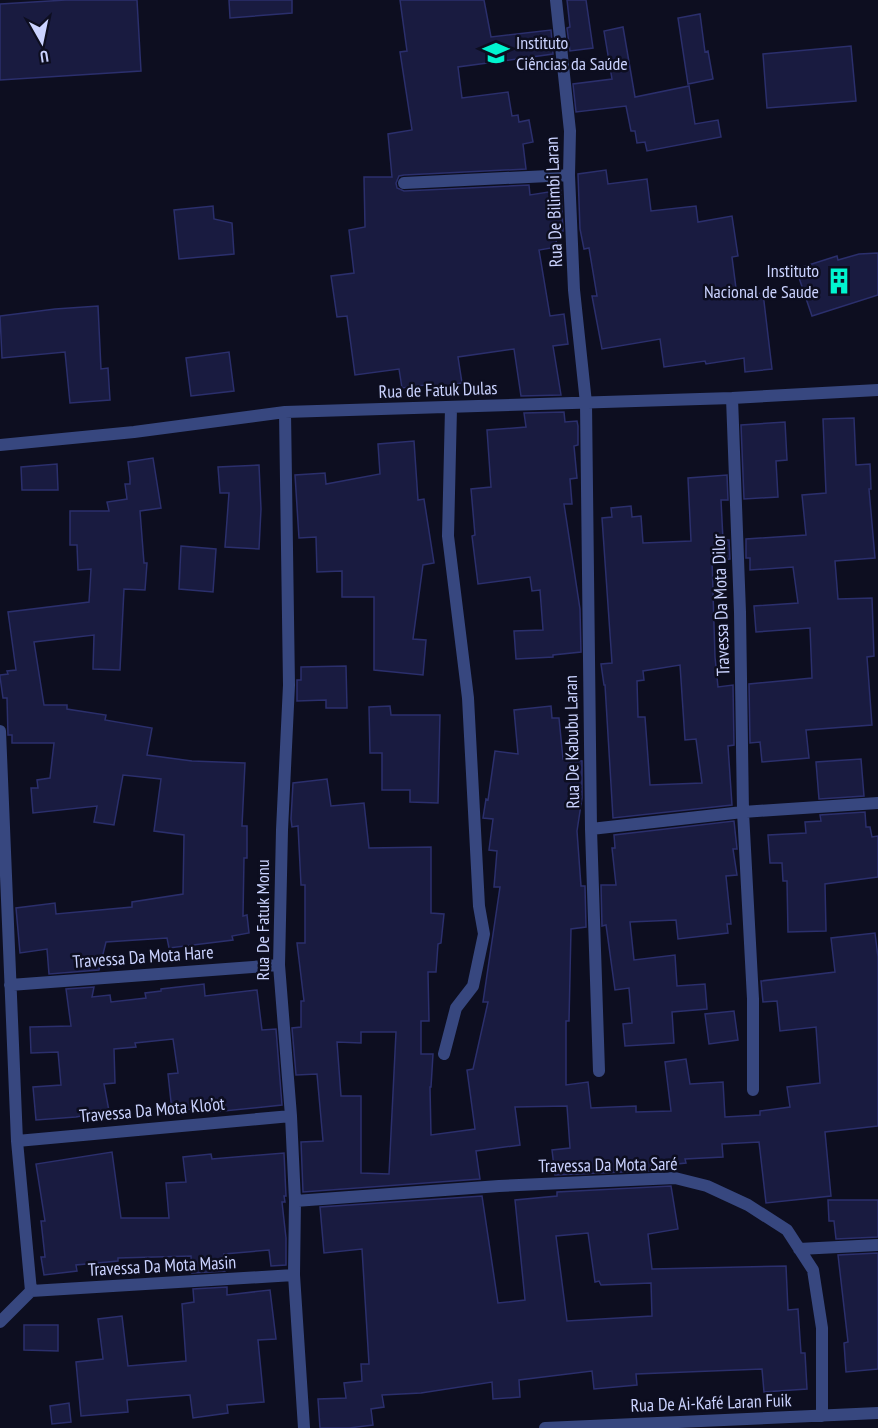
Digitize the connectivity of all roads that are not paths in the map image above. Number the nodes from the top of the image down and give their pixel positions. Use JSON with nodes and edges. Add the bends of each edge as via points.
{"nodes":[{"id":1,"x":555,"y":0,"type":"edge"},
{"id":2,"x":569,"y":175,"type":"junction"},
{"id":3,"x":404,"y":183,"type":"dead end"},
{"id":4,"x":878,"y":390,"type":"edge"},
{"id":5,"x":732,"y":398,"type":"junction"},
{"id":6,"x":586,"y":403,"type":"junction"},
{"id":7,"x":450,"y":408,"type":"junction"},
{"id":8,"x":285,"y":412,"type":"junction"},
{"id":9,"x":0,"y":445,"type":"edge"},
{"id":10,"x":0,"y":731,"type":"edge"},
{"id":11,"x":878,"y":803,"type":"edge"},
{"id":12,"x":743,"y":812,"type":"junction"},
{"id":13,"x":591,"y":829,"type":"junction"},
{"id":14,"x":279,"y":965,"type":"junction"},
{"id":15,"x":10,"y":984,"type":"junction"},
{"id":16,"x":444,"y":1053,"type":"dead end"},
{"id":17,"x":599,"y":1071,"type":"dead end"},
{"id":18,"x":753,"y":1090,"type":"dead end"},
{"id":19,"x":291,"y":1116,"type":"junction"},
{"id":20,"x":18,"y":1141,"type":"junction"},
{"id":21,"x":295,"y":1202,"type":"junction"},
{"id":22,"x":878,"y":1245,"type":"edge"},
{"id":23,"x":800,"y":1249,"type":"junction"},
{"id":24,"x":294,"y":1275,"type":"junction"},
{"id":25,"x":31,"y":1291,"type":"junction"},
{"id":26,"x":0,"y":1322,"type":"edge"},
{"id":27,"x":878,"y":1413,"type":"edge"},
{"id":28,"x":822,"y":1416,"type":"junction"},
{"id":29,"x":723,"y":1424,"type":"edge"},
{"id":30,"x":671,"y":1425,"type":"edge"},
{"id":31,"x":304,"y":1428,"type":"edge"},
{"id":32,"x":545,"y":1428,"type":"edge"}],
"edges":[{"from":1,"to":2,"type":"street","name":"Rua De Bilimbi Laran","via":[[570,131]]},
{"from":2,"to":3,"type":"street"},
{"from":2,"to":6,"type":"street","name":"Rua De Bilimbi Laran","via":[[574,290]]},
{"from":4,"to":5,"type":"street","name":"Rua de Fatuk Dulas"},
{"from":5,"to":6,"type":"street","name":"Rua de Fatuk Dulas"},
{"from":5,"to":12,"type":"street","name":"Travessa Da Mota Dilor"},
{"from":6,"to":7,"type":"street","name":"Rua de Fatuk Dulas"},
{"from":6,"to":13,"type":"street","name":"Rua De Kabubu Laran"},
{"from":7,"to":8,"type":"street","name":"Rua de Fatuk Dulas"},
{"from":7,"to":16,"type":"street","via":[[448,536],[468,698],[479,906],[484,934],[473,986],[456,1008]]},
{"from":8,"to":9,"type":"street","name":"Rua de Fatuk Dulas"},
{"from":8,"to":14,"type":"street","name":"Rua De Fatuk Monu","via":[[289,685]]},
{"from":10,"to":15,"type":"street"},
{"from":11,"to":12,"type":"street","name":"Rua De Kabubu Laran"},
{"from":12,"to":13,"type":"street","name":"Rua De Kabubu Laran"},
{"from":12,"to":18,"type":"street","name":"Travessa Da Mota Dilor","via":[[753,999]]},
{"from":13,"to":17,"type":"street"},
{"from":14,"to":15,"type":"street","name":"Travessa Da Mota Hare"},
{"from":14,"to":19,"type":"street","name":"Rua De Fatuk Monu"},
{"from":15,"to":20,"type":"street"},
{"from":19,"to":20,"type":"street","name":"Travessa Da Mota Klo’ot"},
{"from":19,"to":21,"type":"street","name":"Rua De Fatuk Monu"},
{"from":20,"to":25,"type":"street"},
{"from":21,"to":23,"type":"street","name":"Travessa Da Mota Saré","via":[[500,1186],[675,1178],[707,1186],[748,1205],[787,1230]]},
{"from":21,"to":24,"type":"street","name":"Rua De Fatuk Monu"},
{"from":22,"to":23,"type":"street"},
{"from":23,"to":28,"type":"street","name":"Travessa Da Mota Saré","via":[[813,1270],[822,1328]]},
{"from":24,"to":25,"type":"street","name":"Travessa Da Mota Masin"},
{"from":24,"to":31,"type":"street","name":"Rua De Fatuk Monu"},
{"from":25,"to":26,"type":"street"},
{"from":27,"to":28,"type":"street","name":"Rua De Ai-Kafé Laran Fuik"},
{"from":28,"to":29,"type":"street","name":"Rua De Ai-Kafé Laran Fuik"},
{"from":29,"to":30,"type":"street","name":"Rua De Ai-Kafé Laran Fuik"},
{"from":30,"to":32,"type":"street","name":"Rua De Ai-Kafé Laran Fuik"}]}
